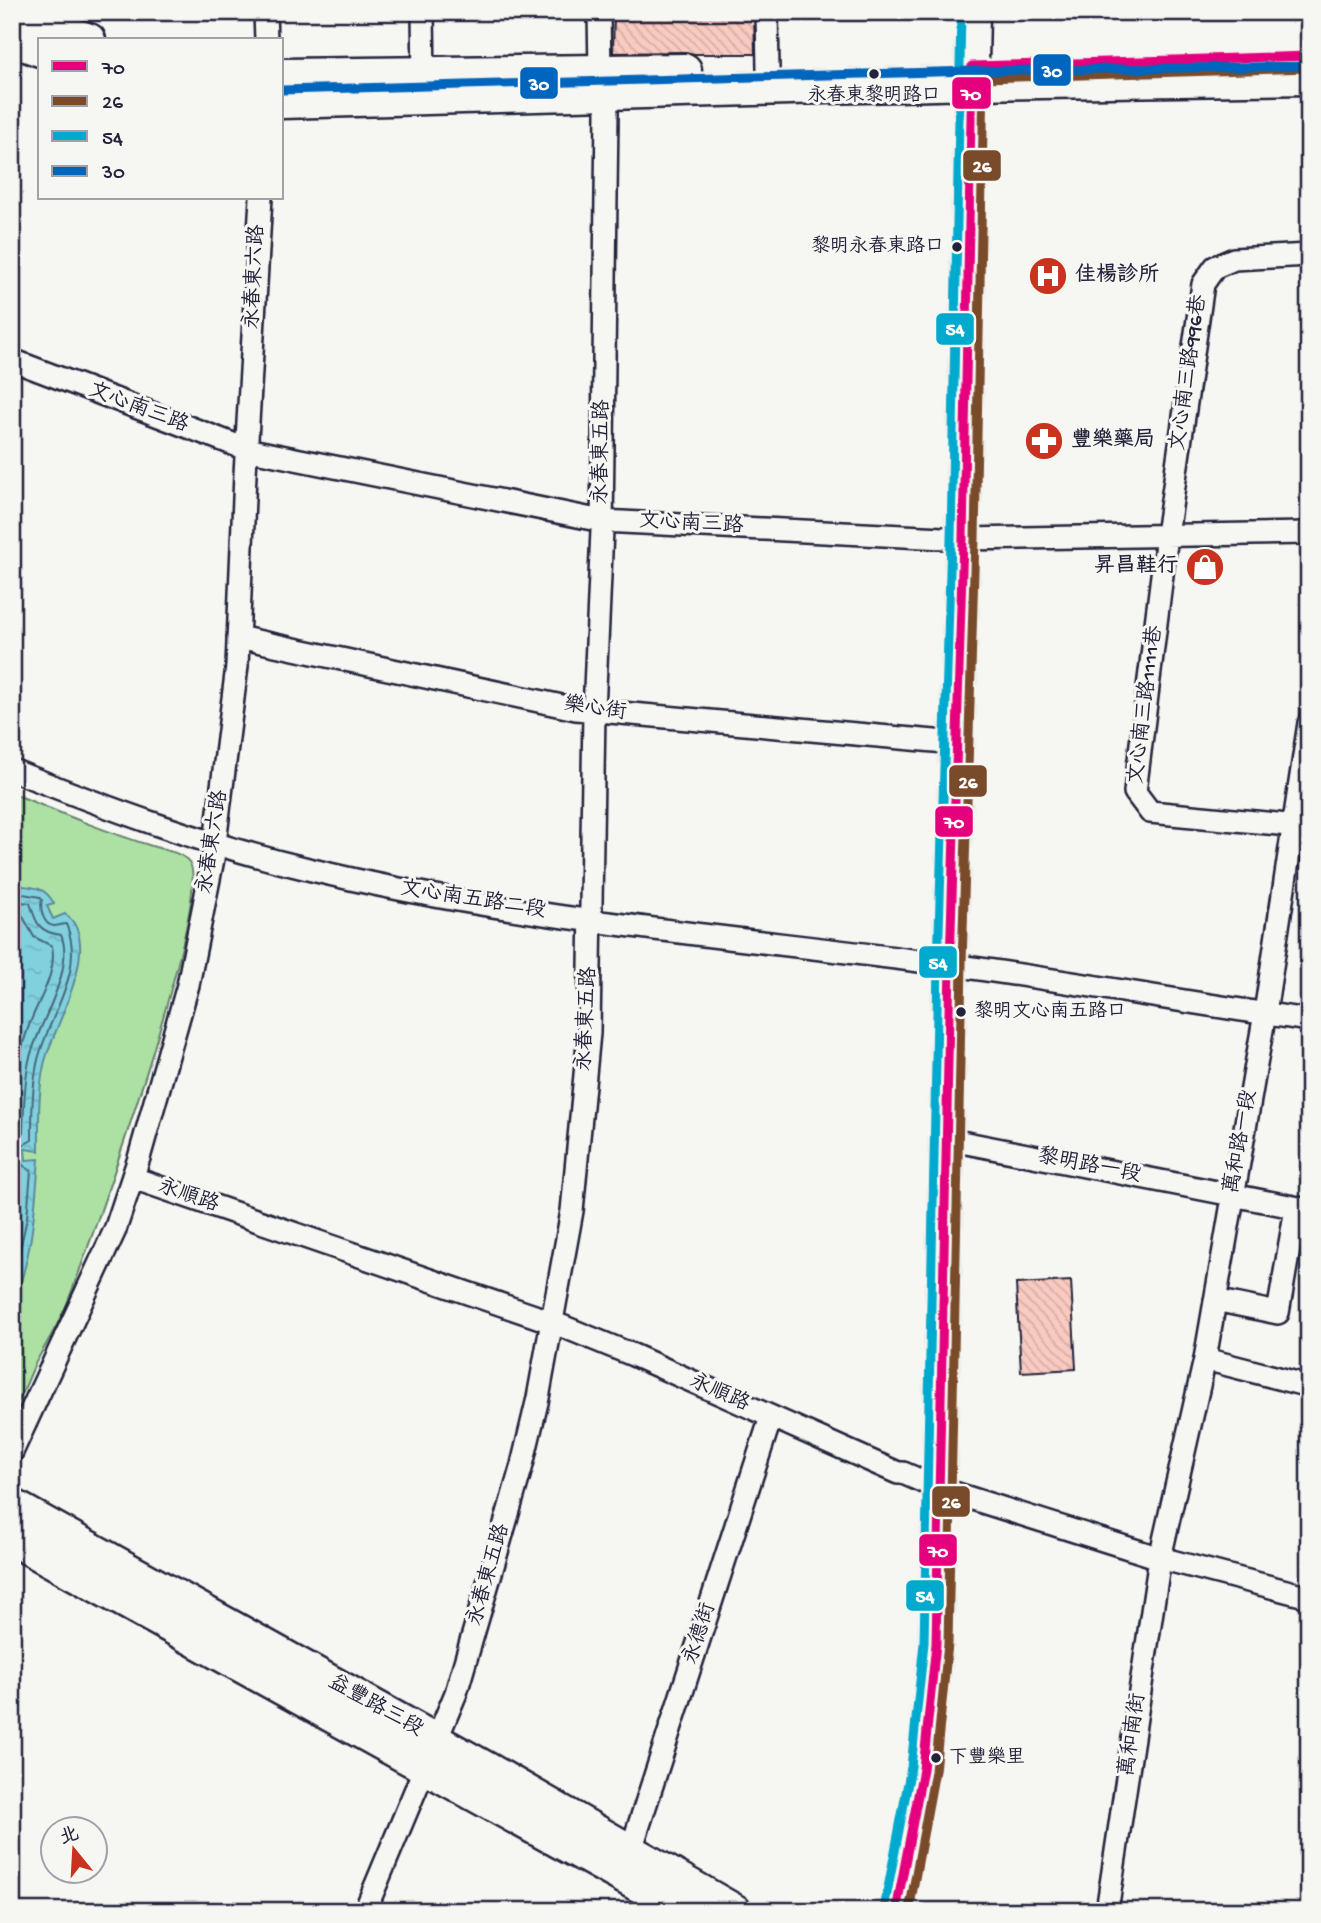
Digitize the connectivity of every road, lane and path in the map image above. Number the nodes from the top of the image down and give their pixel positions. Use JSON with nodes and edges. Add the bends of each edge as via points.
{"nodes":[{"id":1,"x":265,"y":12,"type":"edge"},
{"id":2,"x":423,"y":12,"type":"edge"},
{"id":3,"x":599,"y":12,"type":"edge"},
{"id":4,"x":767,"y":12,"type":"edge"},
{"id":5,"x":973,"y":12,"type":"edge"},
{"id":6,"x":12,"y":14,"type":"edge"},
{"id":7,"x":76,"y":29,"type":"edge"},
{"id":8,"x":266,"y":38,"type":"edge"},
{"id":9,"x":12,"y":40,"type":"edge"},
{"id":10,"x":38,"y":49,"type":"edge"},
{"id":11,"x":1309,"y":56,"type":"edge"},
{"id":12,"x":768,"y":69,"type":"junction"},
{"id":13,"x":284,"y":75,"type":"edge"},
{"id":14,"x":972,"y":75,"type":"junction"},
{"id":15,"x":1309,"y":78,"type":"edge"},
{"id":16,"x":601,"y":83,"type":"junction"},
{"id":17,"x":424,"y":86,"type":"junction"},
{"id":18,"x":284,"y":102,"type":"edge"},
{"id":19,"x":261,"y":200,"type":"edge"},
{"id":20,"x":1309,"y":255,"type":"edge"},
{"id":21,"x":12,"y":360,"type":"edge"},
{"id":22,"x":246,"y":449,"type":"junction"},
{"id":23,"x":602,"y":521,"type":"junction"},
{"id":24,"x":1309,"y":533,"type":"edge"},
{"id":25,"x":1167,"y":535,"type":"junction"},
{"id":26,"x":963,"y":539,"type":"junction"},
{"id":27,"x":238,"y":637,"type":"junction"},
{"id":28,"x":594,"y":711,"type":"junction"},
{"id":29,"x":1309,"y":723,"type":"edge"},
{"id":30,"x":957,"y":743,"type":"junction"},
{"id":31,"x":12,"y":770,"type":"edge"},
{"id":32,"x":1301,"y":826,"type":"edge"},
{"id":33,"x":215,"y":843,"type":"junction"},
{"id":34,"x":591,"y":919,"type":"junction"},
{"id":35,"x":950,"y":964,"type":"junction"},
{"id":36,"x":1265,"y":1013,"type":"junction"},
{"id":37,"x":1309,"y":1020,"type":"edge"},
{"id":38,"x":946,"y":1139,"type":"junction"},
{"id":39,"x":133,"y":1178,"type":"junction"},
{"id":40,"x":1232,"y":1195,"type":"junction"},
{"id":41,"x":1303,"y":1209,"type":"edge"},
{"id":42,"x":1215,"y":1300,"type":"junction"},
{"id":43,"x":552,"y":1322,"type":"junction"},
{"id":44,"x":1205,"y":1359,"type":"junction"},
{"id":45,"x":1309,"y":1386,"type":"edge"},
{"id":46,"x":771,"y":1417,"type":"junction"},
{"id":47,"x":12,"y":1452,"type":"edge"},
{"id":48,"x":938,"y":1489,"type":"junction"},
{"id":49,"x":12,"y":1505,"type":"edge"},
{"id":50,"x":12,"y":1539,"type":"edge"},
{"id":51,"x":1160,"y":1558,"type":"junction"},
{"id":52,"x":1309,"y":1597,"type":"edge"},
{"id":53,"x":430,"y":1754,"type":"junction"},
{"id":54,"x":631,"y":1850,"type":"junction"},
{"id":55,"x":365,"y":1911,"type":"edge"},
{"id":56,"x":685,"y":1911,"type":"edge"},
{"id":57,"x":735,"y":1911,"type":"edge"},
{"id":58,"x":896,"y":1911,"type":"edge"},
{"id":59,"x":1107,"y":1911,"type":"edge"}],
"edges":[{"from":1,"to":8,"type":"street"},
{"from":2,"to":17,"type":"street"},
{"from":3,"to":16,"type":"street","name":"永春東五路"},
{"from":4,"to":12,"type":"street"},
{"from":5,"to":14,"type":"street"},
{"from":6,"to":7,"type":"street"},
{"from":9,"to":10,"type":"street"},
{"from":11,"to":14,"type":"street"},
{"from":12,"to":14,"type":"street"},
{"from":12,"to":16,"type":"street"},
{"from":13,"to":17,"type":"street"},
{"from":14,"to":15,"type":"street"},
{"from":14,"to":16,"type":"street"},
{"from":14,"to":26,"type":"street"},
{"from":16,"to":17,"type":"street"},
{"from":16,"to":23,"type":"street","name":"永春東五路","via":[[607,113]]},
{"from":17,"to":18,"type":"street"},
{"from":19,"to":22,"type":"street","name":"永春東六路"},
{"from":20,"to":25,"type":"street","name":"文心南三路996巷","via":[[1234,259],[1215,267],[1203,284]]},
{"from":21,"to":22,"type":"street","name":"文心南三路"},
{"from":22,"to":23,"type":"street","name":"文心南三路"},
{"from":22,"to":27,"type":"street","name":"永春東六路"},
{"from":23,"to":26,"type":"street","name":"文心南三路"},
{"from":23,"to":28,"type":"street","name":"永春東五路"},
{"from":24,"to":25,"type":"street","name":"文心南三路"},
{"from":25,"to":26,"type":"street","name":"文心南三路"},
{"from":25,"to":32,"type":"street","name":"文心南三路1111巷","via":[[1135,792],[1150,811]]},
{"from":26,"to":30,"type":"street"},
{"from":27,"to":28,"type":"street","name":"樂心街"},
{"from":27,"to":33,"type":"street","name":"永春東六路"},
{"from":28,"to":30,"type":"street","name":"樂心街"},
{"from":28,"to":34,"type":"street","name":"永春東五路"},
{"from":29,"to":32,"type":"street","name":"萬和路一段"},
{"from":30,"to":35,"type":"street"},
{"from":31,"to":33,"type":"street","name":"文心南五路二段","via":[[104,807]]},
{"from":32,"to":36,"type":"street","name":"萬和路一段"},
{"from":33,"to":34,"type":"street","name":"文心南五路二段","via":[[378,885]]},
{"from":33,"to":39,"type":"street","name":"永春東六路","via":[[188,985]]},
{"from":34,"to":35,"type":"street","name":"文心南五路二段"},
{"from":34,"to":43,"type":"street","name":"永春東五路","via":[[583,1110],[572,1211]]},
{"from":35,"to":36,"type":"street","name":"文心南五路二段"},
{"from":35,"to":38,"type":"street"},
{"from":36,"to":37,"type":"street","name":"文心南五路二段"},
{"from":36,"to":40,"type":"street","name":"萬和路一段"},
{"from":38,"to":40,"type":"street","name":"黎明路一段"},
{"from":38,"to":48,"type":"street"},
{"from":39,"to":43,"type":"street","name":"永順路"},
{"from":39,"to":47,"type":"street","name":"永春東六路","via":[[115,1230]]},
{"from":40,"to":41,"type":"street","name":"黎明路一段"},
{"from":40,"to":42,"type":"street","name":"萬和路一段"},
{"from":41,"to":42,"type":"street","via":[[1278,1313]]},
{"from":42,"to":44,"type":"street","name":"萬和路一段"},
{"from":43,"to":46,"type":"street","name":"永順路"},
{"from":43,"to":53,"type":"street","name":"永春東五路","via":[[522,1465],[456,1693]]},
{"from":44,"to":45,"type":"street"},
{"from":44,"to":51,"type":"street","name":"萬和路一段"},
{"from":46,"to":48,"type":"street","name":"永順路"},
{"from":46,"to":54,"type":"street","name":"永德街"},
{"from":48,"to":51,"type":"street","name":"永順路"},
{"from":48,"to":58,"type":"street","via":[[932,1689],[923,1769]]},
{"from":49,"to":53,"type":"street","name":"益豐路三段"},
{"from":50,"to":53,"type":"street","name":"益豐路三段"},
{"from":51,"to":52,"type":"street","name":"永順路"},
{"from":51,"to":59,"type":"street","name":"萬和南街"},
{"from":53,"to":54,"type":"street","name":"益豐路三段"},
{"from":53,"to":55,"type":"street","name":"永春東五路"},
{"from":53,"to":56,"type":"street","name":"益豐路三段"},
{"from":54,"to":57,"type":"street","name":"益豐路三段"}]}
